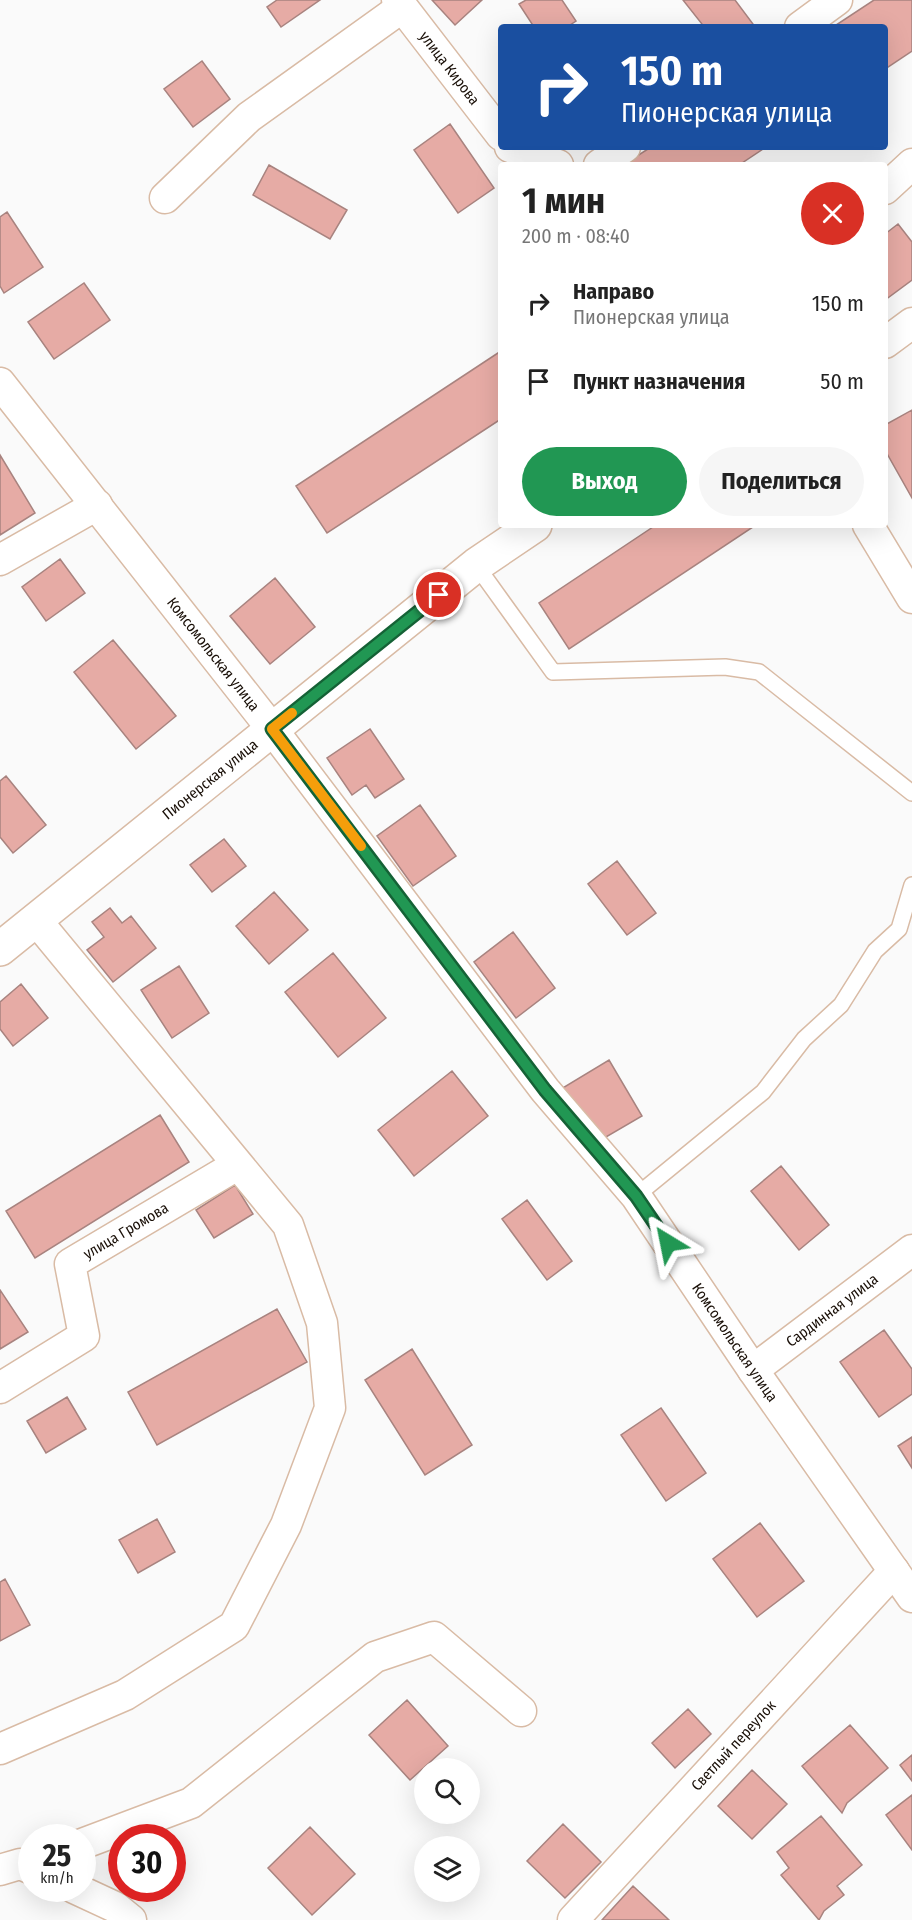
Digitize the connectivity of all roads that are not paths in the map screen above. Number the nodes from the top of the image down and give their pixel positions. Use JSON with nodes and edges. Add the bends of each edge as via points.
{"nodes":[{"id":1,"x":838,"y":0,"type":"edge"},
{"id":2,"x":399,"y":4,"type":"edge"},
{"id":3,"x":804,"y":24,"type":"edge"},
{"id":4,"x":498,"y":131,"type":"edge"},
{"id":5,"x":518,"y":150,"type":"edge"},
{"id":6,"x":621,"y":150,"type":"edge"},
{"id":7,"x":550,"y":162,"type":"edge"},
{"id":8,"x":603,"y":162,"type":"edge"},
{"id":9,"x":912,"y":164,"type":"edge"},
{"id":10,"x":888,"y":186,"type":"edge"},
{"id":11,"x":165,"y":198,"type":"dead end"},
{"id":12,"x":912,"y":323,"type":"edge"},
{"id":13,"x":888,"y":341,"type":"edge"},
{"id":14,"x":0,"y":383,"type":"edge"},
{"id":15,"x":97,"y":505,"type":"junction"},
{"id":16,"x":531,"y":528,"type":"edge"},
{"id":17,"x":870,"y":528,"type":"edge"},
{"id":18,"x":0,"y":560,"type":"edge"},
{"id":19,"x":476,"y":565,"type":"junction"},
{"id":20,"x":912,"y":598,"type":"edge"},
{"id":21,"x":272,"y":729,"type":"junction"},
{"id":22,"x":912,"y":793,"type":"edge"},
{"id":23,"x":912,"y":885,"type":"edge"},
{"id":24,"x":36,"y":920,"type":"junction"},
{"id":25,"x":0,"y":949,"type":"edge"},
{"id":26,"x":237,"y":1165,"type":"junction"},
{"id":27,"x":636,"y":1196,"type":"junction"},
{"id":28,"x":912,"y":1250,"type":"edge"},
{"id":29,"x":753,"y":1370,"type":"junction"},
{"id":30,"x":0,"y":1388,"type":"edge"},
{"id":31,"x":894,"y":1571,"type":"junction"},
{"id":32,"x":912,"y":1598,"type":"edge"},
{"id":33,"x":520,"y":1711,"type":"dead end"},
{"id":34,"x":0,"y":1749,"type":"edge"},
{"id":35,"x":96,"y":1839,"type":"edge"},
{"id":36,"x":96,"y":1898,"type":"edge"},
{"id":37,"x":131,"y":1920,"type":"edge"},
{"id":38,"x":573,"y":1920,"type":"edge"}],
"edges":[{"from":1,"to":3,"type":"street"},
{"from":2,"to":4,"type":"street","name":"улица Кирова"},
{"from":2,"to":11,"type":"street","via":[[249,117]]},
{"from":5,"to":7,"type":"street"},
{"from":6,"to":8,"type":"street"},
{"from":9,"to":10,"type":"street"},
{"from":12,"to":13,"type":"street"},
{"from":14,"to":15,"type":"street","name":"Комсомольская улица"},
{"from":15,"to":18,"type":"street"},
{"from":15,"to":21,"type":"street","name":"Комсомольская улица"},
{"from":16,"to":19,"type":"street","name":"Пионерская улица"},
{"from":17,"to":20,"type":"street"},
{"from":19,"to":21,"type":"street","name":"Пионерская улица"},
{"from":19,"to":22,"type":"lane","via":[[554,672],[725,667],[759,672]]},
{"from":21,"to":24,"type":"street","name":"Пионерская улица"},
{"from":21,"to":27,"type":"street","name":"Комсомольская улица","via":[[545,1090]]},
{"from":23,"to":27,"type":"lane","via":[[899,929],[875,951],[841,1005],[804,1039],[763,1092]]},
{"from":24,"to":25,"type":"street","name":"Пионерская улица"},
{"from":24,"to":26,"type":"street"},
{"from":26,"to":30,"type":"street","name":"улица Громова","via":[[70,1264],[84,1336]]},
{"from":26,"to":34,"type":"street","via":[[288,1225],[322,1323],[330,1408],[286,1525],[234,1626],[125,1695]]},
{"from":27,"to":29,"type":"street","name":"Комсомольская улица"},
{"from":28,"to":29,"type":"street","name":"Сардинная улица"},
{"from":29,"to":31,"type":"street","name":"Комсомольская улица"},
{"from":31,"to":32,"type":"street","name":"Комсомольская улица"},
{"from":31,"to":38,"type":"street","name":"Светлый переулок"},
{"from":33,"to":35,"type":"street","via":[[434,1637],[375,1657],[191,1803]]},
{"from":36,"to":37,"type":"street"}]}
